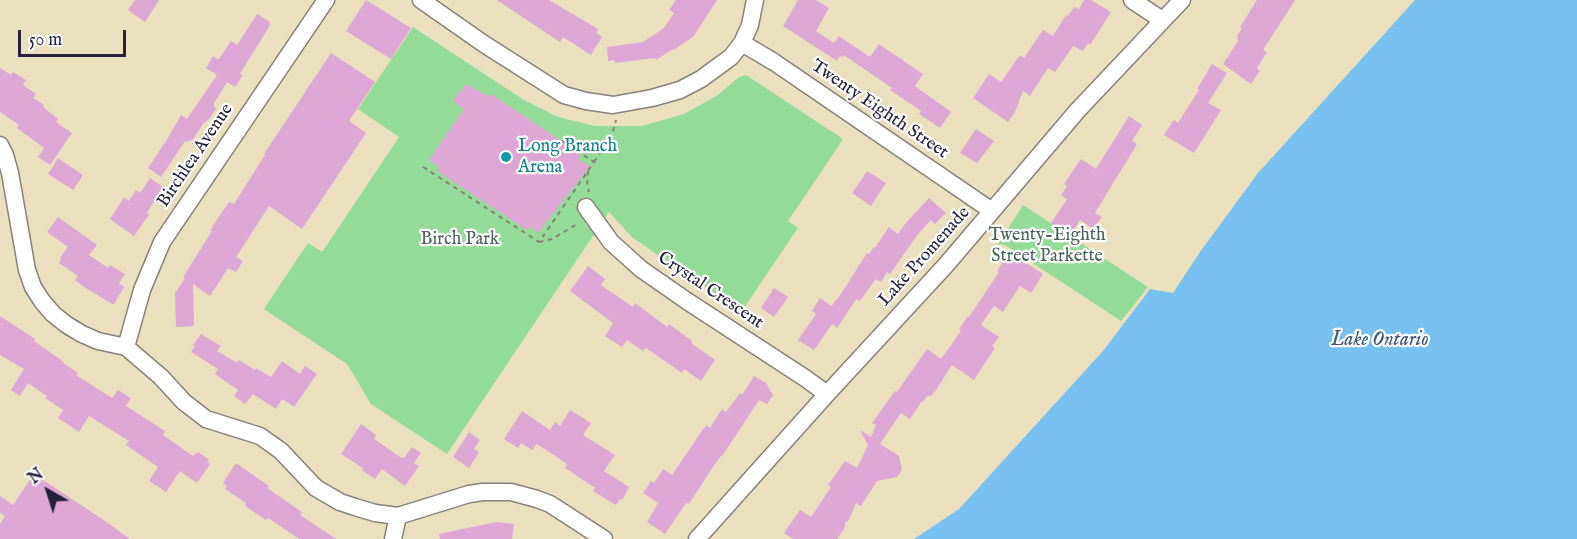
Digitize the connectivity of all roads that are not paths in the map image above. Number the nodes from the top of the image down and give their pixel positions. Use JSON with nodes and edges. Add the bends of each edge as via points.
{"nodes":[{"id":1,"x":326,"y":0,"type":"edge"},
{"id":2,"x":420,"y":0,"type":"edge"},
{"id":3,"x":755,"y":0,"type":"edge"},
{"id":4,"x":1132,"y":0,"type":"edge"},
{"id":5,"x":1182,"y":0,"type":"edge"},
{"id":6,"x":1162,"y":20,"type":"junction"},
{"id":7,"x":742,"y":43,"type":"junction"},
{"id":8,"x":0,"y":145,"type":"edge"},
{"id":9,"x":589,"y":211,"type":"road end"},
{"id":10,"x":993,"y":211,"type":"junction"},
{"id":11,"x":126,"y":348,"type":"junction"},
{"id":12,"x":827,"y":394,"type":"junction"},
{"id":13,"x":398,"y":516,"type":"junction"},
{"id":14,"x":393,"y":539,"type":"edge"},
{"id":15,"x":604,"y":539,"type":"edge"},
{"id":16,"x":697,"y":539,"type":"edge"}],
"edges":[{"from":1,"to":11,"type":"street","name":"Birchlea Avenue","via":[[162,242],[142,290]]},
{"from":2,"to":7,"type":"street","via":[[564,95],[613,105],[680,90],[701,79]]},
{"from":3,"to":7,"type":"street"},
{"from":4,"to":6,"type":"street"},
{"from":5,"to":6,"type":"street","name":"Lake Promenade"},
{"from":6,"to":10,"type":"street","name":"Lake Promenade","via":[[1078,110]]},
{"from":7,"to":10,"type":"street","name":"Twenty Eighth Street"},
{"from":8,"to":11,"type":"street","via":[[10,173],[27,270],[42,301],[53,314],[82,334]]},
{"from":9,"to":12,"type":"street","name":"Crystal Crescent","via":[[611,242],[641,269]]},
{"from":10,"to":12,"type":"street","name":"Lake Promenade"},
{"from":11,"to":13,"type":"street","via":[[206,419],[272,443],[315,488],[355,507]]},
{"from":12,"to":16,"type":"street","name":"Lake Promenade"},
{"from":13,"to":14,"type":"street"},
{"from":13,"to":15,"type":"street","via":[[469,494],[511,492],[550,504]]}]}
